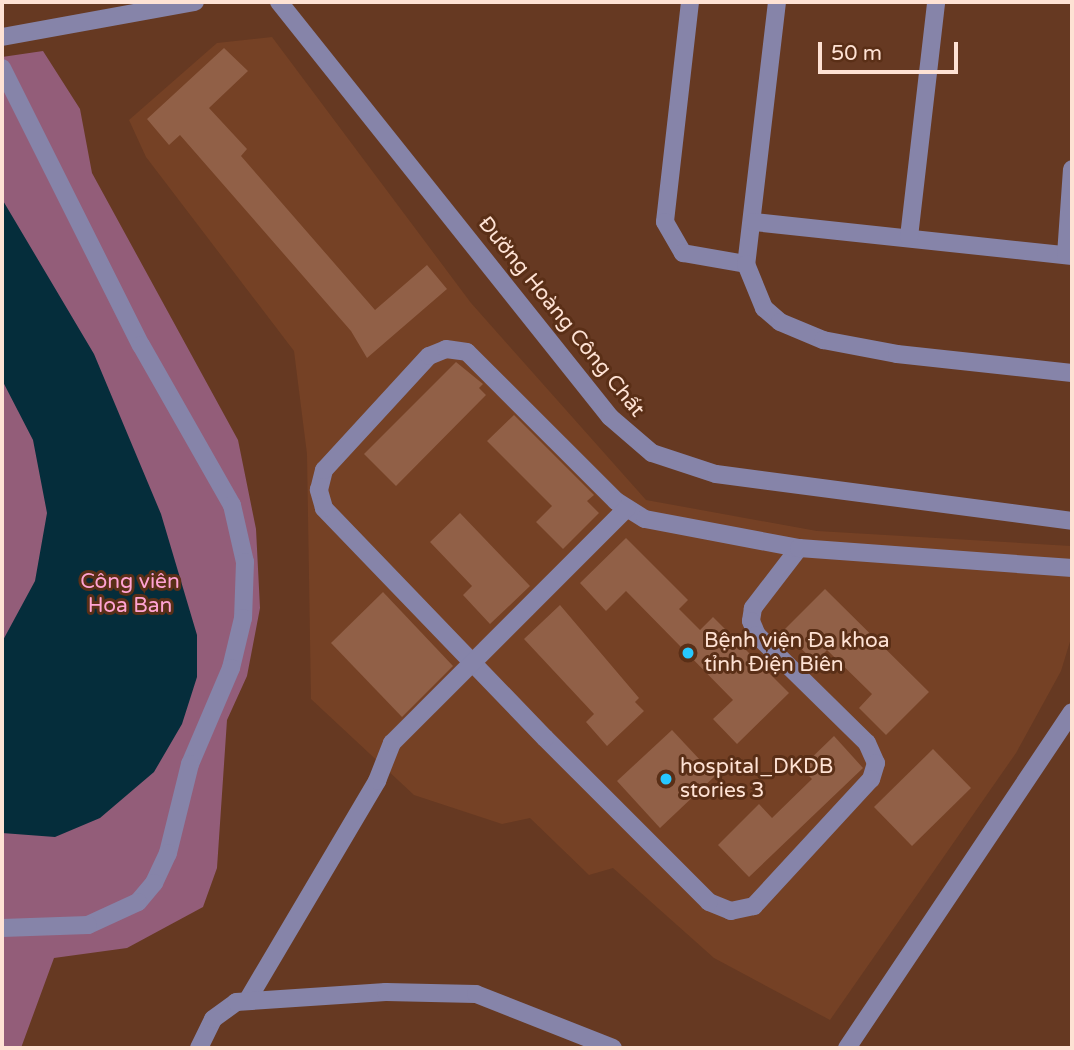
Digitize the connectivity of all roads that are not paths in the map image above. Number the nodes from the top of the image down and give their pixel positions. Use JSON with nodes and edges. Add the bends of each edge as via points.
{"nodes":[{"id":1,"x":195,"y":2,"type":"edge"},
{"id":2,"x":279,"y":2,"type":"edge"},
{"id":3,"x":690,"y":2,"type":"edge"},
{"id":4,"x":777,"y":2,"type":"edge"},
{"id":5,"x":936,"y":2,"type":"edge"},
{"id":6,"x":2,"y":37,"type":"edge"},
{"id":7,"x":2,"y":68,"type":"edge"},
{"id":8,"x":1072,"y":169,"type":"edge"},
{"id":9,"x":754,"y":222,"type":"junction"},
{"id":10,"x":909,"y":237,"type":"junction"},
{"id":11,"x":1069,"y":256,"type":"edge"},
{"id":12,"x":746,"y":264,"type":"junction"},
{"id":13,"x":1072,"y":373,"type":"edge"},
{"id":14,"x":627,"y":508,"type":"junction"},
{"id":15,"x":1072,"y":521,"type":"edge"},
{"id":16,"x":799,"y":548,"type":"junction"},
{"id":17,"x":1072,"y":568,"type":"edge"},
{"id":18,"x":474,"y":662,"type":"junction"},
{"id":19,"x":1072,"y":712,"type":"edge"},
{"id":20,"x":2,"y":928,"type":"edge"},
{"id":21,"x":247,"y":1001,"type":"junction"},
{"id":22,"x":199,"y":1048,"type":"edge"},
{"id":23,"x":613,"y":1048,"type":"edge"},
{"id":24,"x":847,"y":1048,"type":"edge"}],
"edges":[{"from":1,"to":6,"type":"street"},
{"from":2,"to":15,"type":"street","name":"Đường Hoàng Công Chất","via":[[610,416],[652,453],[716,474]]},
{"from":3,"to":12,"type":"street","via":[[665,222],[683,253]]},
{"from":4,"to":9,"type":"street"},
{"from":5,"to":10,"type":"street"},
{"from":7,"to":20,"type":"street","via":[[141,345],[232,505],[245,562],[243,618],[231,668],[190,764],[168,853],[155,883],[138,902],[88,925]]},
{"from":8,"to":11,"type":"street"},
{"from":9,"to":10,"type":"street"},
{"from":9,"to":12,"type":"street"},
{"from":10,"to":11,"type":"street"},
{"from":12,"to":13,"type":"street","via":[[764,308],[780,322],[823,340],[897,354]]},
{"from":14,"to":16,"type":"street","via":[[689,531]]},
{"from":14,"to":18,"type":"street"},
{"from":14,"to":18,"type":"street","via":[[467,352],[446,349],[429,356],[324,470],[319,490],[324,508]]},
{"from":16,"to":17,"type":"street"},
{"from":16,"to":18,"type":"street","via":[[752,608],[751,621],[757,635],[867,743],[876,763],[871,779],[754,906],[732,911],[709,902]]},
{"from":18,"to":21,"type":"street","via":[[392,743],[377,780]]},
{"from":19,"to":24,"type":"street"},
{"from":21,"to":22,"type":"street","via":[[214,1019]]},
{"from":21,"to":23,"type":"street","via":[[386,992],[476,995]]}]}
